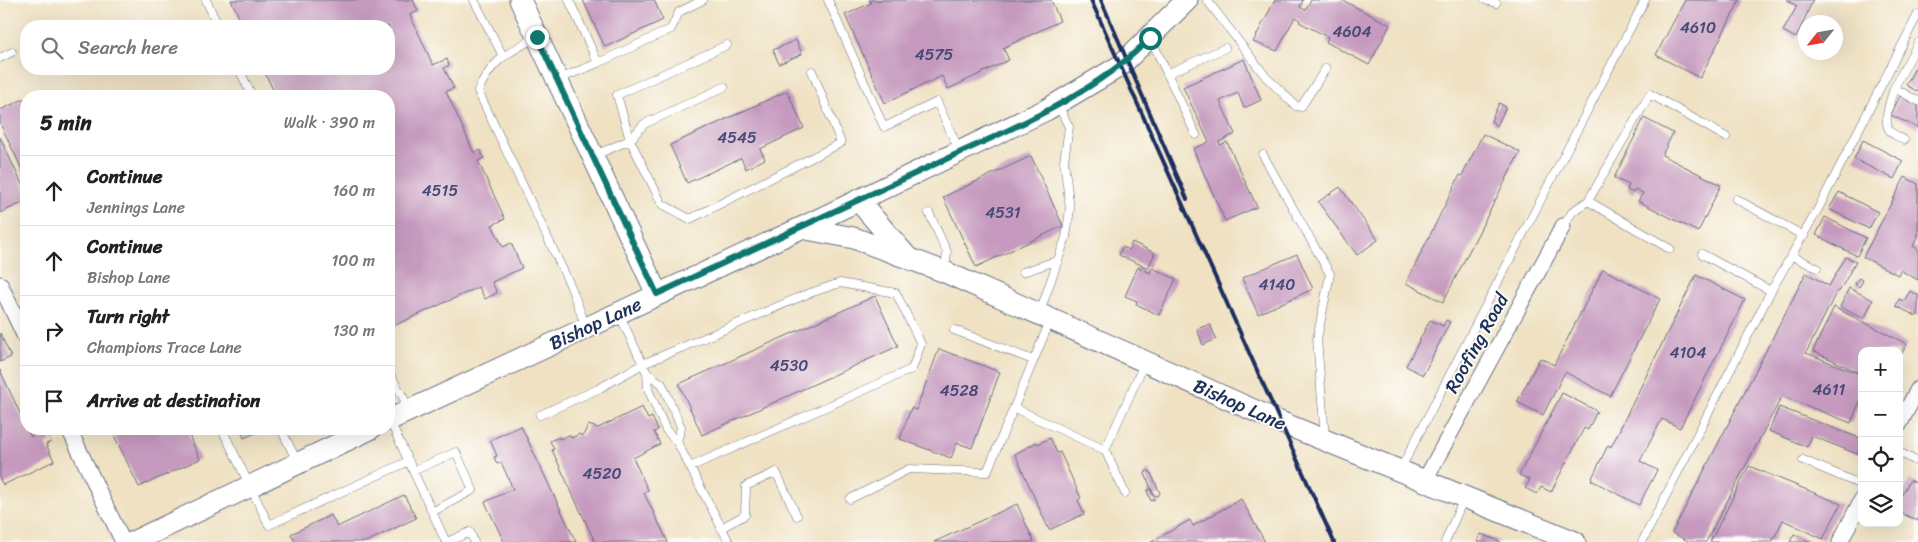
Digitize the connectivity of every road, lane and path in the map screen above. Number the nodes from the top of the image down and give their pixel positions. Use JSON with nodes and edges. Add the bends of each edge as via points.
{"nodes":[{"id":1,"x":206,"y":0,"type":"edge"},
{"id":2,"x":474,"y":0,"type":"edge"},
{"id":3,"x":520,"y":0,"type":"edge"},
{"id":4,"x":569,"y":0,"type":"edge"},
{"id":5,"x":703,"y":0,"type":"edge"},
{"id":6,"x":828,"y":0,"type":"edge"},
{"id":7,"x":1187,"y":0,"type":"edge"},
{"id":8,"x":1207,"y":0,"type":"edge"},
{"id":9,"x":1485,"y":0,"type":"edge"},
{"id":10,"x":1645,"y":0,"type":"edge"},
{"id":11,"x":1496,"y":3,"type":"dead end"},
{"id":12,"x":1918,"y":14,"type":"edge"},
{"id":13,"x":215,"y":20,"type":"edge"},
{"id":14,"x":537,"y":37,"type":"junction"},
{"id":15,"x":1150,"y":38,"type":"junction"},
{"id":16,"x":1918,"y":43,"type":"edge"},
{"id":17,"x":727,"y":45,"type":"dead end"},
{"id":18,"x":1225,"y":48,"type":"dead end"},
{"id":19,"x":12,"y":52,"type":"dead end"},
{"id":20,"x":502,"y":56,"type":"junction"},
{"id":21,"x":0,"y":58,"type":"edge"},
{"id":22,"x":598,"y":63,"type":"junction"},
{"id":23,"x":1326,"y":68,"type":"dead end"},
{"id":24,"x":812,"y":71,"type":"dead end"},
{"id":25,"x":1167,"y":74,"type":"junction"},
{"id":26,"x":242,"y":75,"type":"edge"},
{"id":27,"x":558,"y":80,"type":"junction"},
{"id":28,"x":724,"y":88,"type":"dead end"},
{"id":29,"x":1894,"y":88,"type":"junction"},
{"id":30,"x":249,"y":90,"type":"edge"},
{"id":31,"x":1918,"y":101,"type":"edge"},
{"id":32,"x":1057,"y":104,"type":"junction"},
{"id":33,"x":1196,"y":135,"type":"dead end"},
{"id":34,"x":1726,"y":136,"type":"dead end"},
{"id":35,"x":630,"y":140,"type":"junction"},
{"id":36,"x":1904,"y":140,"type":"dead end"},
{"id":37,"x":960,"y":152,"type":"junction"},
{"id":38,"x":1263,"y":155,"type":"dead end"},
{"id":39,"x":593,"y":156,"type":"junction"},
{"id":40,"x":1736,"y":199,"type":"dead end"},
{"id":41,"x":858,"y":200,"type":"junction"},
{"id":42,"x":1588,"y":201,"type":"junction"},
{"id":43,"x":929,"y":213,"type":"dead end"},
{"id":44,"x":1563,"y":226,"type":"joint"},
{"id":45,"x":801,"y":228,"type":"junction"},
{"id":46,"x":1804,"y":236,"type":"junction"},
{"id":47,"x":1670,"y":249,"type":"dead end"},
{"id":48,"x":1702,"y":254,"type":"dead end"},
{"id":49,"x":1792,"y":256,"type":"junction"},
{"id":50,"x":909,"y":259,"type":"junction"},
{"id":51,"x":1056,"y":260,"type":"junction"},
{"id":52,"x":1816,"y":268,"type":"dead end"},
{"id":53,"x":945,"y":272,"type":"junction"},
{"id":54,"x":1023,"y":272,"type":"dead end"},
{"id":55,"x":0,"y":284,"type":"edge"},
{"id":56,"x":1771,"y":291,"type":"junction"},
{"id":57,"x":657,"y":294,"type":"junction"},
{"id":58,"x":618,"y":312,"type":"junction"},
{"id":59,"x":1045,"y":317,"type":"junction"},
{"id":60,"x":20,"y":326,"type":"edge"},
{"id":61,"x":586,"y":327,"type":"junction"},
{"id":62,"x":954,"y":330,"type":"dead end"},
{"id":63,"x":1032,"y":360,"type":"junction"},
{"id":64,"x":1145,"y":362,"type":"junction"},
{"id":65,"x":643,"y":364,"type":"junction"},
{"id":66,"x":648,"y":373,"type":"junction"},
{"id":67,"x":395,"y":383,"type":"edge"},
{"id":68,"x":1918,"y":389,"type":"edge"},
{"id":69,"x":1014,"y":408,"type":"junction"},
{"id":70,"x":410,"y":410,"type":"junction"},
{"id":71,"x":540,"y":415,"type":"dead end"},
{"id":72,"x":395,"y":417,"type":"edge"},
{"id":73,"x":1903,"y":417,"type":"edge"},
{"id":74,"x":395,"y":433,"type":"edge"},
{"id":75,"x":72,"y":435,"type":"edge"},
{"id":76,"x":225,"y":435,"type":"edge"},
{"id":77,"x":284,"y":435,"type":"edge"},
{"id":78,"x":357,"y":435,"type":"edge"},
{"id":79,"x":1325,"y":440,"type":"junction"},
{"id":80,"x":677,"y":442,"type":"junction"},
{"id":81,"x":1106,"y":450,"type":"junction"},
{"id":82,"x":1903,"y":454,"type":"edge"},
{"id":83,"x":1803,"y":460,"type":"dead end"},
{"id":84,"x":408,"y":461,"type":"junction"},
{"id":85,"x":1918,"y":462,"type":"edge"},
{"id":86,"x":298,"y":463,"type":"junction"},
{"id":87,"x":690,"y":467,"type":"junction"},
{"id":88,"x":1400,"y":470,"type":"junction"},
{"id":89,"x":413,"y":471,"type":"junction"},
{"id":90,"x":1425,"y":480,"type":"junction"},
{"id":91,"x":1858,"y":483,"type":"edge"},
{"id":92,"x":250,"y":486,"type":"junction"},
{"id":93,"x":1125,"y":493,"type":"dead end"},
{"id":94,"x":1465,"y":496,"type":"junction"},
{"id":95,"x":850,"y":499,"type":"dead end"},
{"id":96,"x":1858,"y":507,"type":"edge"},
{"id":97,"x":432,"y":512,"type":"junction"},
{"id":98,"x":797,"y":516,"type":"dead end"},
{"id":99,"x":721,"y":528,"type":"junction"},
{"id":100,"x":131,"y":542,"type":"edge"},
{"id":101,"x":447,"y":542,"type":"edge"},
{"id":102,"x":474,"y":542,"type":"edge"},
{"id":103,"x":729,"y":542,"type":"edge"},
{"id":104,"x":1445,"y":542,"type":"edge"},
{"id":105,"x":1575,"y":542,"type":"edge"},
{"id":106,"x":1642,"y":542,"type":"edge"},
{"id":107,"x":1840,"y":542,"type":"edge"}],
"edges":[{"from":1,"to":13,"type":"lane"},
{"from":2,"to":20,"type":"lane"},
{"from":3,"to":14,"type":"street"},
{"from":4,"to":22,"type":"lane"},
{"from":5,"to":22,"type":"lane","via":[[679,12],[671,29]]},
{"from":6,"to":37,"type":"lane","via":[[884,127],[937,102]]},
{"from":7,"to":15,"type":"street"},
{"from":8,"to":23,"type":"lane","via":[[1266,76],[1296,106],[1301,107]]},
{"from":9,"to":11,"type":"lane"},
{"from":10,"to":88,"type":"lane"},
{"from":12,"to":46,"type":"lane"},
{"from":14,"to":20,"type":"lane"},
{"from":14,"to":27,"type":"street"},
{"from":15,"to":25,"type":"lane"},
{"from":15,"to":32,"type":"street","via":[[1120,66]]},
{"from":16,"to":29,"type":"lane"},
{"from":17,"to":35,"type":"lane","via":[[617,94]]},
{"from":18,"to":25,"type":"lane"},
{"from":19,"to":21,"type":"lane"},
{"from":20,"to":61,"type":"lane","via":[[485,76],[478,91],[571,287]]},
{"from":22,"to":27,"type":"lane"},
{"from":24,"to":35,"type":"lane","via":[[841,143],[690,220],[662,204]]},
{"from":25,"to":33,"type":"lane"},
{"from":26,"to":30,"type":"lane"},
{"from":27,"to":39,"type":"street"},
{"from":28,"to":35,"type":"lane","via":[[644,124]]},
{"from":29,"to":31,"type":"lane"},
{"from":29,"to":36,"type":"lane","via":[[1888,125],[1890,132]]},
{"from":32,"to":37,"type":"street"},
{"from":32,"to":51,"type":"lane","via":[[1069,127],[1064,161],[1070,209],[1066,237]]},
{"from":34,"to":42,"type":"lane","via":[[1650,94]]},
{"from":35,"to":39,"type":"lane"},
{"from":37,"to":41,"type":"street"},
{"from":38,"to":79,"type":"lane","via":[[1330,274],[1317,339]]},
{"from":39,"to":57,"type":"street"},
{"from":40,"to":46,"type":"lane"},
{"from":41,"to":45,"type":"street","name":"Bishop Lane"},
{"from":41,"to":50,"type":"street","name":"Bishop Lane"},
{"from":42,"to":44,"type":"lane","via":[[1573,212]]},
{"from":42,"to":47,"type":"lane"},
{"from":43,"to":53,"type":"lane","via":[[947,252]]},
{"from":44,"to":90,"type":"street","name":"Roofing Road"},
{"from":45,"to":50,"type":"street","name":"Bishop Lane","via":[[854,238]]},
{"from":45,"to":57,"type":"street","name":"Bishop Lane"},
{"from":46,"to":49,"type":"lane"},
{"from":48,"to":56,"type":"lane"},
{"from":49,"to":52,"type":"lane"},
{"from":49,"to":56,"type":"lane"},
{"from":50,"to":53,"type":"street","name":"Bishop Lane"},
{"from":51,"to":54,"type":"lane"},
{"from":51,"to":59,"type":"lane"},
{"from":53,"to":59,"type":"street","name":"Bishop Lane"},
{"from":55,"to":60,"type":"street"},
{"from":56,"to":106,"type":"lane"},
{"from":57,"to":58,"type":"street","name":"Bishop Lane"},
{"from":58,"to":61,"type":"street","name":"Bishop Lane"},
{"from":58,"to":65,"type":"lane"},
{"from":59,"to":63,"type":"lane"},
{"from":59,"to":64,"type":"street","name":"Bishop Lane"},
{"from":61,"to":70,"type":"street","name":"Bishop Lane"},
{"from":62,"to":63,"type":"lane"},
{"from":63,"to":69,"type":"lane"},
{"from":64,"to":79,"type":"street","name":"Bishop Lane"},
{"from":64,"to":81,"type":"lane"},
{"from":65,"to":66,"type":"lane"},
{"from":65,"to":71,"type":"lane"},
{"from":65,"to":87,"type":"lane","via":[[807,294],[840,284],[896,293],[922,344],[912,369]]},
{"from":66,"to":80,"type":"lane","via":[[648,389],[666,430]]},
{"from":66,"to":80,"type":"lane","via":[[662,384],[681,427]]},
{"from":67,"to":70,"type":"lane"},
{"from":68,"to":73,"type":"street"},
{"from":69,"to":81,"type":"lane"},
{"from":69,"to":95,"type":"lane","via":[[987,472],[909,469]]},
{"from":70,"to":72,"type":"street","name":"Bishop Lane"},
{"from":74,"to":84,"type":"lane"},
{"from":75,"to":100,"type":"street"},
{"from":76,"to":92,"type":"lane"},
{"from":77,"to":86,"type":"lane"},
{"from":78,"to":86,"type":"street"},
{"from":79,"to":88,"type":"street","name":"Bishop Lane"},
{"from":80,"to":87,"type":"lane"},
{"from":81,"to":93,"type":"lane"},
{"from":82,"to":85,"type":"lane"},
{"from":83,"to":91,"type":"lane"},
{"from":84,"to":89,"type":"lane"},
{"from":84,"to":92,"type":"lane","via":[[269,525]]},
{"from":86,"to":92,"type":"street"},
{"from":87,"to":99,"type":"lane"},
{"from":88,"to":90,"type":"street","name":"Bishop Lane"},
{"from":89,"to":97,"type":"lane"},
{"from":89,"to":97,"type":"lane","via":[[456,452],[473,490]]},
{"from":90,"to":94,"type":"street","name":"Bishop Lane"},
{"from":92,"to":100,"type":"street"},
{"from":94,"to":104,"type":"lane"},
{"from":94,"to":105,"type":"street","name":"Bishop Lane"},
{"from":96,"to":107,"type":"street"},
{"from":97,"to":101,"type":"lane"},
{"from":98,"to":99,"type":"lane","via":[[776,472],[746,486],[745,515]]},
{"from":99,"to":103,"type":"lane"},
{"from":101,"to":102,"type":"lane","via":[[470,532]]}]}
